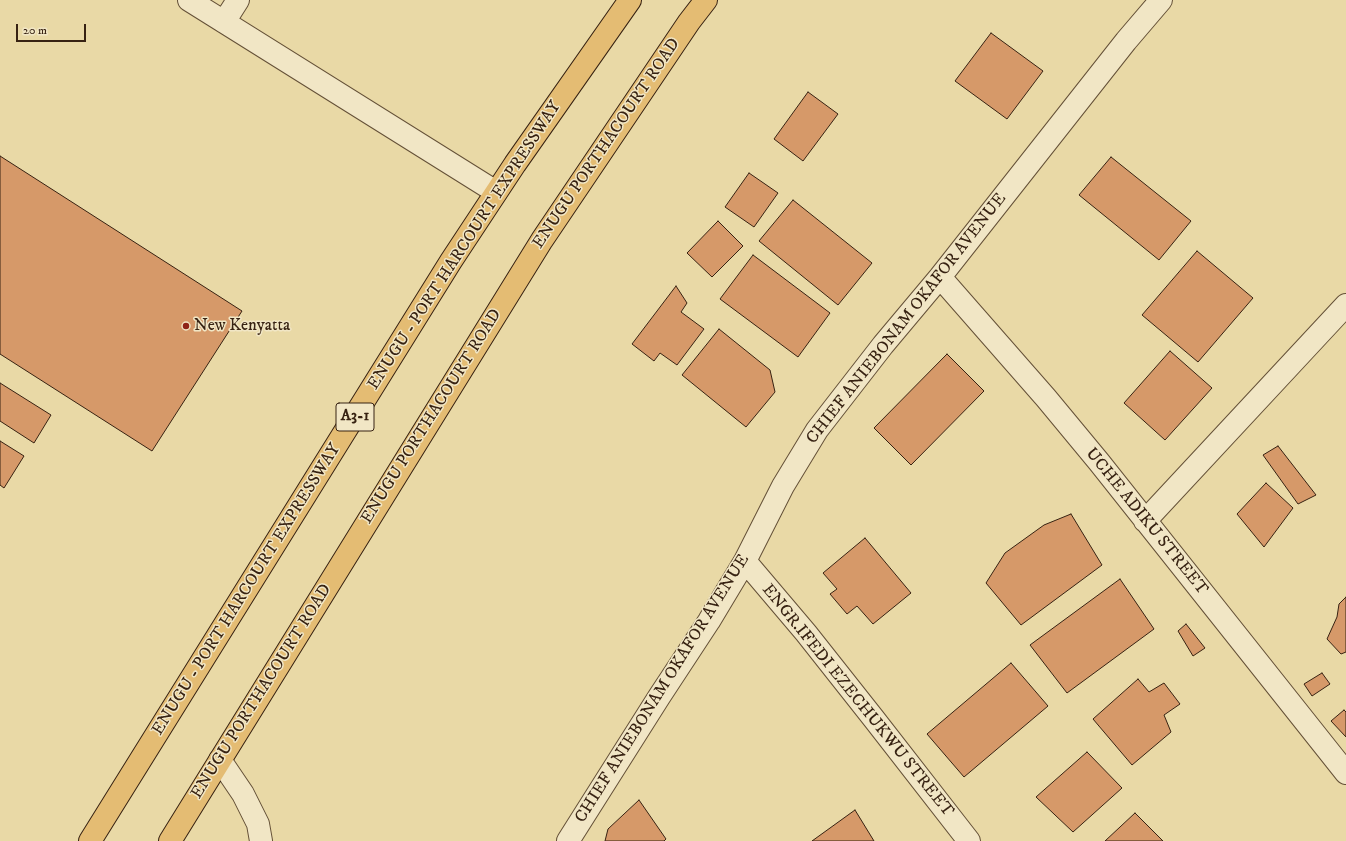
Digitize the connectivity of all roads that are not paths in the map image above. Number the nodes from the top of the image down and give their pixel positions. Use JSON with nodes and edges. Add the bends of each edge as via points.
{"nodes":[{"id":1,"x":189,"y":0,"type":"edge"},
{"id":2,"x":238,"y":0,"type":"edge"},
{"id":3,"x":630,"y":0,"type":"edge"},
{"id":4,"x":706,"y":0,"type":"edge"},
{"id":5,"x":1161,"y":0,"type":"edge"},
{"id":6,"x":224,"y":22,"type":"junction"},
{"id":7,"x":496,"y":192,"type":"junction"},
{"id":8,"x":940,"y":277,"type":"junction"},
{"id":9,"x":1346,"y":305,"type":"edge"},
{"id":10,"x":1145,"y":521,"type":"junction"},
{"id":11,"x":745,"y":561,"type":"junction"},
{"id":12,"x":220,"y":760,"type":"junction"},
{"id":13,"x":1346,"y":773,"type":"edge"},
{"id":14,"x":90,"y":841,"type":"edge"},
{"id":15,"x":170,"y":841,"type":"edge"},
{"id":16,"x":261,"y":841,"type":"edge"},
{"id":17,"x":568,"y":841,"type":"edge"},
{"id":18,"x":969,"y":841,"type":"edge"}],
"edges":[{"from":1,"to":6,"type":"street"},
{"from":2,"to":6,"type":"street"},
{"from":3,"to":7,"type":"highway","name":"ENUGU - PORT HARCOURT EXPRESSWAY","number":"A3-1"},
{"from":4,"to":12,"type":"highway","name":"ENUGU PORTHACOURT ROAD","via":[[542,240]]},
{"from":5,"to":8,"type":"street","name":"CHIEF ANIEBONAM OKAFOR AVENUE"},
{"from":6,"to":7,"type":"street"},
{"from":7,"to":14,"type":"highway","name":"ENUGU - PORT HARCOURT EXPRESSWAY","number":"A3-1"},
{"from":8,"to":10,"type":"street","name":"UCHE ADIKU STREET","via":[[1046,398]]},
{"from":8,"to":11,"type":"street","name":"CHIEF ANIEBONAM OKAFOR AVENUE","via":[[817,430],[783,486]]},
{"from":9,"to":10,"type":"street"},
{"from":10,"to":13,"type":"street","name":"UCHE ADIKU STREET"},
{"from":11,"to":17,"type":"street","name":"CHIEF ANIEBONAM OKAFOR AVENUE"},
{"from":11,"to":18,"type":"street","name":"ENGR.IFEDI EZECHUKWU STREET","via":[[850,688]]},
{"from":12,"to":15,"type":"highway","name":"ENUGU PORTHACOURT ROAD"},
{"from":12,"to":16,"type":"street","via":[[243,794],[258,824]]}]}
